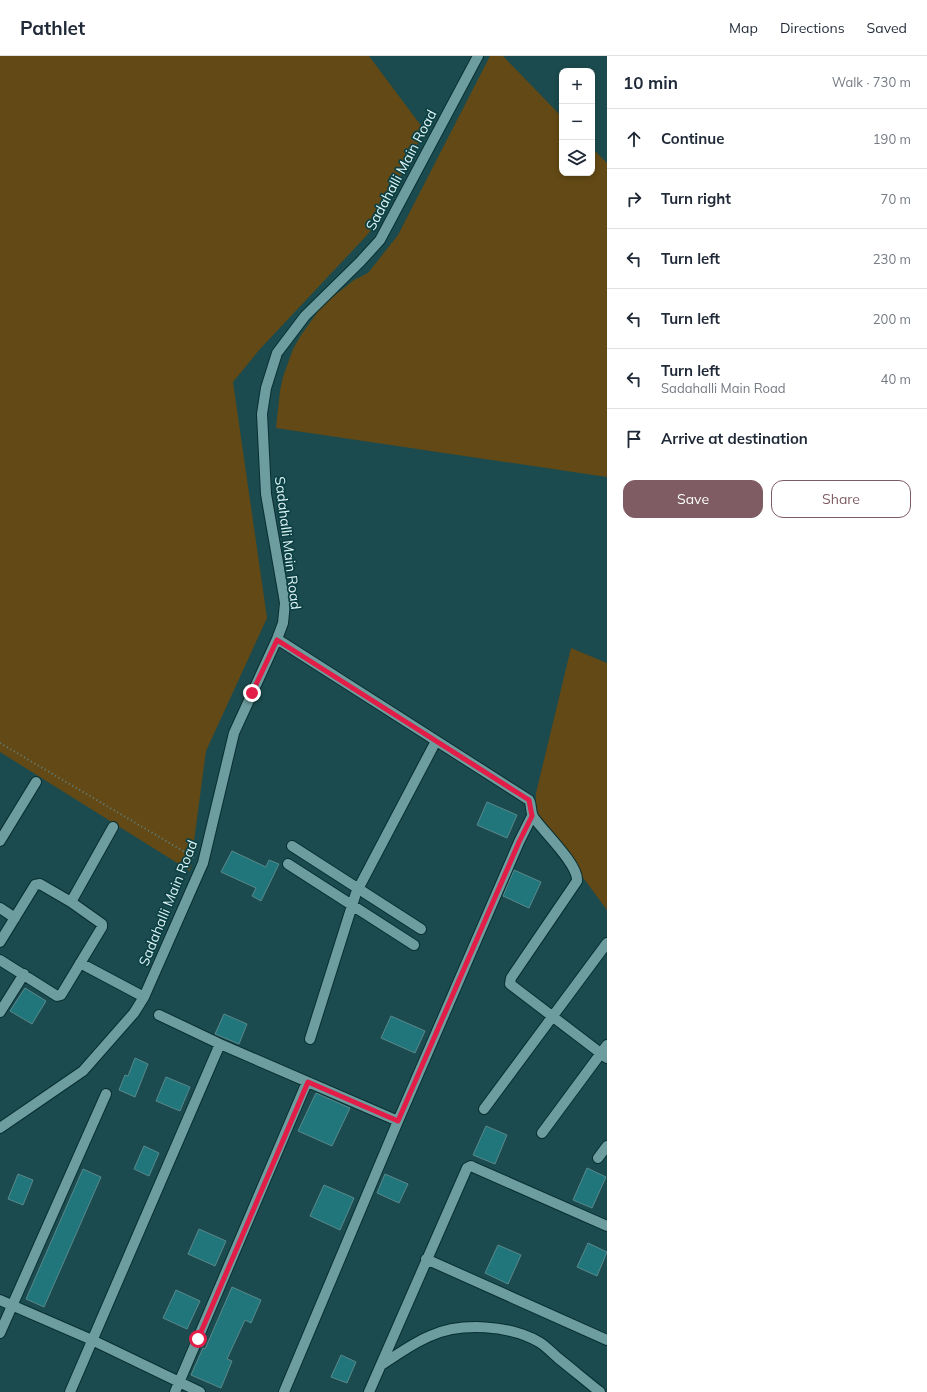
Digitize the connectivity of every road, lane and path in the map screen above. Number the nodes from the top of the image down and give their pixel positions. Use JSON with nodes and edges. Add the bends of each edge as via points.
{"nodes":[{"id":1,"x":478,"y":56,"type":"edge"},
{"id":2,"x":277,"y":640,"type":"junction"},
{"id":3,"x":436,"y":741,"type":"junction"},
{"id":4,"x":0,"y":743,"type":"edge"},
{"id":5,"x":36,"y":782,"type":"dead end"},
{"id":6,"x":532,"y":816,"type":"junction"},
{"id":7,"x":113,"y":827,"type":"dead end"},
{"id":8,"x":0,"y":841,"type":"edge"},
{"id":9,"x":292,"y":846,"type":"dead end"},
{"id":10,"x":202,"y":863,"type":"junction"},
{"id":11,"x":288,"y":864,"type":"dead end"},
{"id":12,"x":358,"y":888,"type":"junction"},
{"id":13,"x":71,"y":902,"type":"junction"},
{"id":14,"x":352,"y":905,"type":"junction"},
{"id":15,"x":0,"y":908,"type":"edge"},
{"id":16,"x":15,"y":918,"type":"junction"},
{"id":17,"x":421,"y":928,"type":"dead end"},
{"id":18,"x":0,"y":942,"type":"edge"},
{"id":19,"x":607,"y":943,"type":"edge"},
{"id":20,"x":414,"y":945,"type":"dead end"},
{"id":21,"x":0,"y":960,"type":"edge"},
{"id":22,"x":80,"y":963,"type":"junction"},
{"id":23,"x":24,"y":974,"type":"junction"},
{"id":24,"x":144,"y":996,"type":"junction"},
{"id":25,"x":0,"y":1012,"type":"edge"},
{"id":26,"x":159,"y":1015,"type":"dead end"},
{"id":27,"x":552,"y":1017,"type":"junction"},
{"id":28,"x":310,"y":1039,"type":"dead end"},
{"id":29,"x":220,"y":1044,"type":"junction"},
{"id":30,"x":605,"y":1052,"type":"edge"},
{"id":31,"x":308,"y":1082,"type":"junction"},
{"id":32,"x":106,"y":1094,"type":"dead end"},
{"id":33,"x":484,"y":1109,"type":"dead end"},
{"id":34,"x":398,"y":1121,"type":"junction"},
{"id":35,"x":0,"y":1128,"type":"edge"},
{"id":36,"x":542,"y":1133,"type":"dead end"},
{"id":37,"x":607,"y":1146,"type":"edge"},
{"id":38,"x":598,"y":1158,"type":"dead end"},
{"id":39,"x":607,"y":1226,"type":"edge"},
{"id":40,"x":426,"y":1259,"type":"junction"},
{"id":41,"x":0,"y":1300,"type":"edge"},
{"id":42,"x":12,"y":1306,"type":"junction"},
{"id":43,"x":0,"y":1333,"type":"edge"},
{"id":44,"x":92,"y":1340,"type":"junction"},
{"id":45,"x":607,"y":1340,"type":"edge"},
{"id":46,"x":381,"y":1366,"type":"junction"},
{"id":47,"x":180,"y":1382,"type":"junction"},
{"id":48,"x":70,"y":1392,"type":"edge"},
{"id":49,"x":175,"y":1392,"type":"edge"},
{"id":50,"x":200,"y":1392,"type":"edge"},
{"id":51,"x":284,"y":1392,"type":"edge"},
{"id":52,"x":369,"y":1392,"type":"edge"},
{"id":53,"x":600,"y":1392,"type":"edge"}],
"edges":[{"from":1,"to":2,"type":"street","name":"Sadahalli Main Road","via":[[380,240],[305,316],[277,353],[266,388],[262,414],[266,494],[285,603],[283,623]]},
{"from":2,"to":3,"type":"street"},
{"from":2,"to":10,"type":"street","name":"Sadahalli Main Road","via":[[234,733]]},
{"from":3,"to":6,"type":"street","via":[[529,800]]},
{"from":3,"to":12,"type":"street"},
{"from":4,"to":10,"type":"path"},
{"from":5,"to":8,"type":"street"},
{"from":6,"to":27,"type":"street","via":[[558,846],[578,878],[510,981],[511,986]]},
{"from":6,"to":34,"type":"street"},
{"from":7,"to":13,"type":"street"},
{"from":9,"to":12,"type":"street"},
{"from":10,"to":24,"type":"street","name":"Sadahalli Main Road"},
{"from":11,"to":14,"type":"street"},
{"from":12,"to":14,"type":"street"},
{"from":12,"to":17,"type":"street"},
{"from":13,"to":16,"type":"street","via":[[37,884]]},
{"from":13,"to":22,"type":"street","via":[[102,924]]},
{"from":14,"to":20,"type":"street"},
{"from":14,"to":28,"type":"street"},
{"from":15,"to":16,"type":"street"},
{"from":16,"to":18,"type":"street"},
{"from":19,"to":27,"type":"street"},
{"from":21,"to":23,"type":"street"},
{"from":22,"to":23,"type":"street","via":[[59,996]]},
{"from":22,"to":24,"type":"street"},
{"from":23,"to":25,"type":"street"},
{"from":24,"to":35,"type":"street","name":"Sadahalli Main Road","via":[[134,1013],[84,1071]]},
{"from":26,"to":29,"type":"street"},
{"from":27,"to":30,"type":"street"},
{"from":27,"to":33,"type":"street"},
{"from":29,"to":31,"type":"street"},
{"from":29,"to":44,"type":"street"},
{"from":30,"to":36,"type":"street"},
{"from":31,"to":34,"type":"street"},
{"from":31,"to":47,"type":"street"},
{"from":32,"to":42,"type":"street"},
{"from":34,"to":51,"type":"street"},
{"from":37,"to":38,"type":"street"},
{"from":39,"to":40,"type":"street","via":[[471,1166],[465,1170]]},
{"from":40,"to":45,"type":"street"},
{"from":40,"to":46,"type":"street"},
{"from":41,"to":42,"type":"street"},
{"from":42,"to":43,"type":"street"},
{"from":42,"to":44,"type":"street"},
{"from":44,"to":47,"type":"street"},
{"from":44,"to":48,"type":"street"},
{"from":46,"to":52,"type":"street"},
{"from":46,"to":53,"type":"street","via":[[431,1335],[464,1328],[494,1328],[516,1332],[539,1342]]},
{"from":47,"to":49,"type":"street"},
{"from":47,"to":50,"type":"street"}]}
